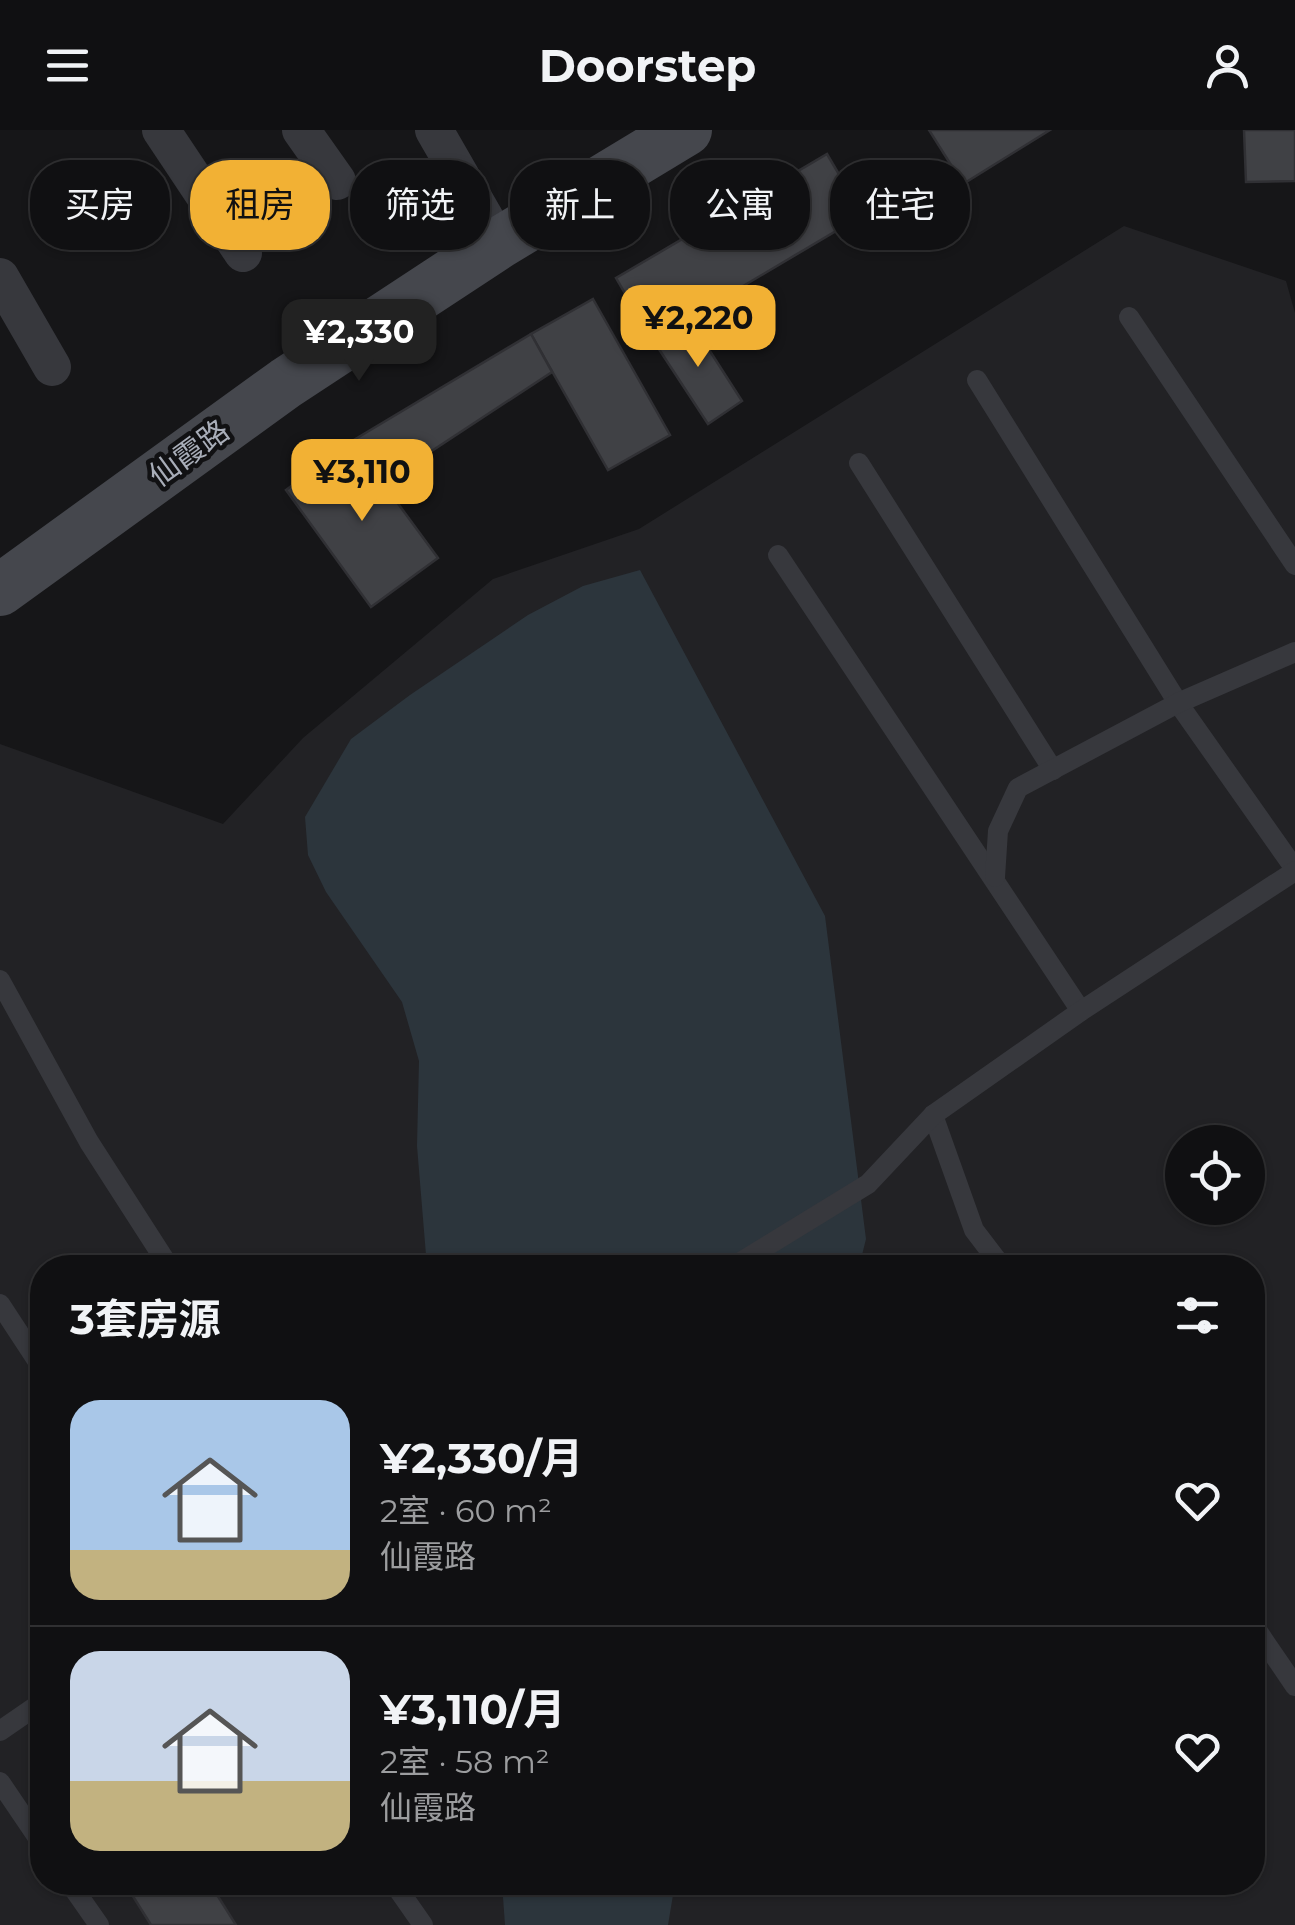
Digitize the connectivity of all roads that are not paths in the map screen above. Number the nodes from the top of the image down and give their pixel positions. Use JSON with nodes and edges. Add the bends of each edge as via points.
{"nodes":[{"id":1,"x":161,"y":130,"type":"edge"},
{"id":2,"x":301,"y":130,"type":"edge"},
{"id":3,"x":434,"y":130,"type":"edge"},
{"id":4,"x":686,"y":130,"type":"edge"},
{"id":5,"x":337,"y":182,"type":"dead end"},
{"id":6,"x":499,"y":243,"type":"junction"},
{"id":7,"x":243,"y":253,"type":"dead end"},
{"id":8,"x":0,"y":277,"type":"edge"},
{"id":9,"x":1129,"y":317,"type":"dead end"},
{"id":10,"x":52,"y":366,"type":"dead end"},
{"id":11,"x":977,"y":380,"type":"dead end"},
{"id":12,"x":859,"y":463,"type":"dead end"},
{"id":13,"x":778,"y":555,"type":"dead end"},
{"id":14,"x":1295,"y":565,"type":"edge"},
{"id":15,"x":0,"y":590,"type":"edge"},
{"id":16,"x":1295,"y":652,"type":"edge"},
{"id":17,"x":1178,"y":702,"type":"junction"},
{"id":18,"x":1054,"y":770,"type":"junction"},
{"id":19,"x":1295,"y":870,"type":"edge"},
{"id":20,"x":994,"y":876,"type":"junction"},
{"id":21,"x":0,"y":980,"type":"edge"},
{"id":22,"x":1082,"y":1011,"type":"junction"},
{"id":23,"x":933,"y":1116,"type":"junction"},
{"id":24,"x":162,"y":1255,"type":"edge"},
{"id":25,"x":753,"y":1255,"type":"edge"},
{"id":26,"x":993,"y":1255,"type":"edge"},
{"id":27,"x":0,"y":1304,"type":"edge"},
{"id":28,"x":30,"y":1350,"type":"edge"},
{"id":29,"x":1265,"y":1642,"type":"edge"},
{"id":30,"x":1295,"y":1686,"type":"edge"},
{"id":31,"x":30,"y":1710,"type":"edge"},
{"id":32,"x":0,"y":1731,"type":"edge"},
{"id":33,"x":0,"y":1782,"type":"edge"},
{"id":34,"x":30,"y":1826,"type":"edge"},
{"id":35,"x":78,"y":1895,"type":"edge"},
{"id":36,"x":403,"y":1895,"type":"edge"},
{"id":37,"x":98,"y":1925,"type":"edge"},
{"id":38,"x":423,"y":1925,"type":"edge"}],
"edges":[{"from":1,"to":7,"type":"street"},
{"from":2,"to":5,"type":"street"},
{"from":3,"to":6,"type":"street"},
{"from":4,"to":6,"type":"street","name":"仙霞路"},
{"from":6,"to":15,"type":"street","name":"仙霞路","via":[[286,383]]},
{"from":8,"to":10,"type":"street"},
{"from":9,"to":14,"type":"lane"},
{"from":11,"to":17,"type":"lane"},
{"from":12,"to":18,"type":"lane"},
{"from":13,"to":20,"type":"lane"},
{"from":16,"to":17,"type":"lane"},
{"from":17,"to":18,"type":"lane"},
{"from":17,"to":19,"type":"lane"},
{"from":18,"to":20,"type":"lane","via":[[1018,788],[998,831]]},
{"from":19,"to":22,"type":"lane"},
{"from":20,"to":22,"type":"lane"},
{"from":21,"to":24,"type":"lane","via":[[89,1142]]},
{"from":22,"to":23,"type":"lane"},
{"from":23,"to":25,"type":"lane","via":[[868,1184]]},
{"from":23,"to":26,"type":"lane","via":[[974,1230]]},
{"from":27,"to":28,"type":"lane"},
{"from":29,"to":30,"type":"lane"},
{"from":31,"to":32,"type":"lane"},
{"from":33,"to":34,"type":"lane"},
{"from":35,"to":37,"type":"lane"},
{"from":36,"to":38,"type":"lane"}]}
